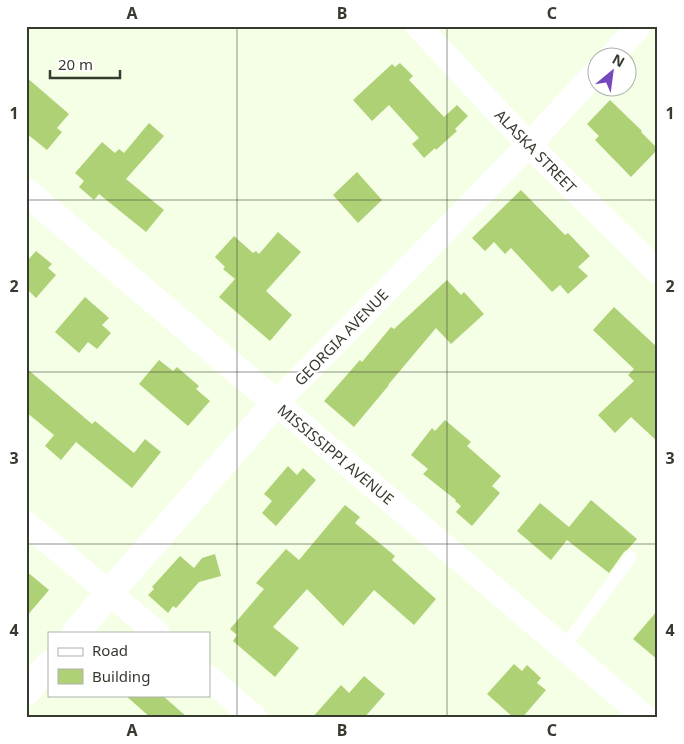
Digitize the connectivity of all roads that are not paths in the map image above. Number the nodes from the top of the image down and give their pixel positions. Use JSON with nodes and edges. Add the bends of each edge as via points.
{"nodes":[{"id":1,"x":418,"y":26,"type":"edge"},
{"id":2,"x":639,"y":26,"type":"edge"},
{"id":3,"x":619,"y":48,"type":"edge"},
{"id":4,"x":586,"y":83,"type":"edge"},
{"id":5,"x":529,"y":145,"type":"junction"},
{"id":6,"x":26,"y":192,"type":"edge"},
{"id":7,"x":658,"y":272,"type":"edge"},
{"id":8,"x":276,"y":404,"type":"junction"},
{"id":9,"x":26,"y":522,"type":"edge"},
{"id":10,"x":631,"y":556,"type":"dead end"},
{"id":11,"x":110,"y":592,"type":"junction"},
{"id":12,"x":77,"y":632,"type":"edge"},
{"id":13,"x":156,"y":632,"type":"edge"},
{"id":14,"x":563,"y":648,"type":"junction"},
{"id":15,"x":48,"y":666,"type":"edge"},
{"id":16,"x":210,"y":679,"type":"edge"},
{"id":17,"x":26,"y":692,"type":"edge"},
{"id":18,"x":255,"y":718,"type":"edge"},
{"id":19,"x":646,"y":718,"type":"edge"}],
"edges":[{"from":1,"to":5,"type":"street","name":"ALASKA STREET"},
{"from":2,"to":3,"type":"street"},
{"from":4,"to":5,"type":"street","name":"GEORGIA AVENUE"},
{"from":5,"to":7,"type":"street","name":"ALASKA STREET"},
{"from":5,"to":8,"type":"street","name":"GEORGIA AVENUE"},
{"from":6,"to":8,"type":"street","name":"MISSISSIPPI AVENUE"},
{"from":8,"to":11,"type":"street","name":"GEORGIA AVENUE"},
{"from":8,"to":14,"type":"street","name":"MISSISSIPPI AVENUE"},
{"from":9,"to":11,"type":"street"},
{"from":10,"to":14,"type":"lane"},
{"from":11,"to":12,"type":"street","name":"GEORGIA AVENUE"},
{"from":11,"to":13,"type":"street"},
{"from":14,"to":19,"type":"street","name":"MISSISSIPPI AVENUE"},
{"from":15,"to":17,"type":"street"},
{"from":16,"to":18,"type":"street"}]}
